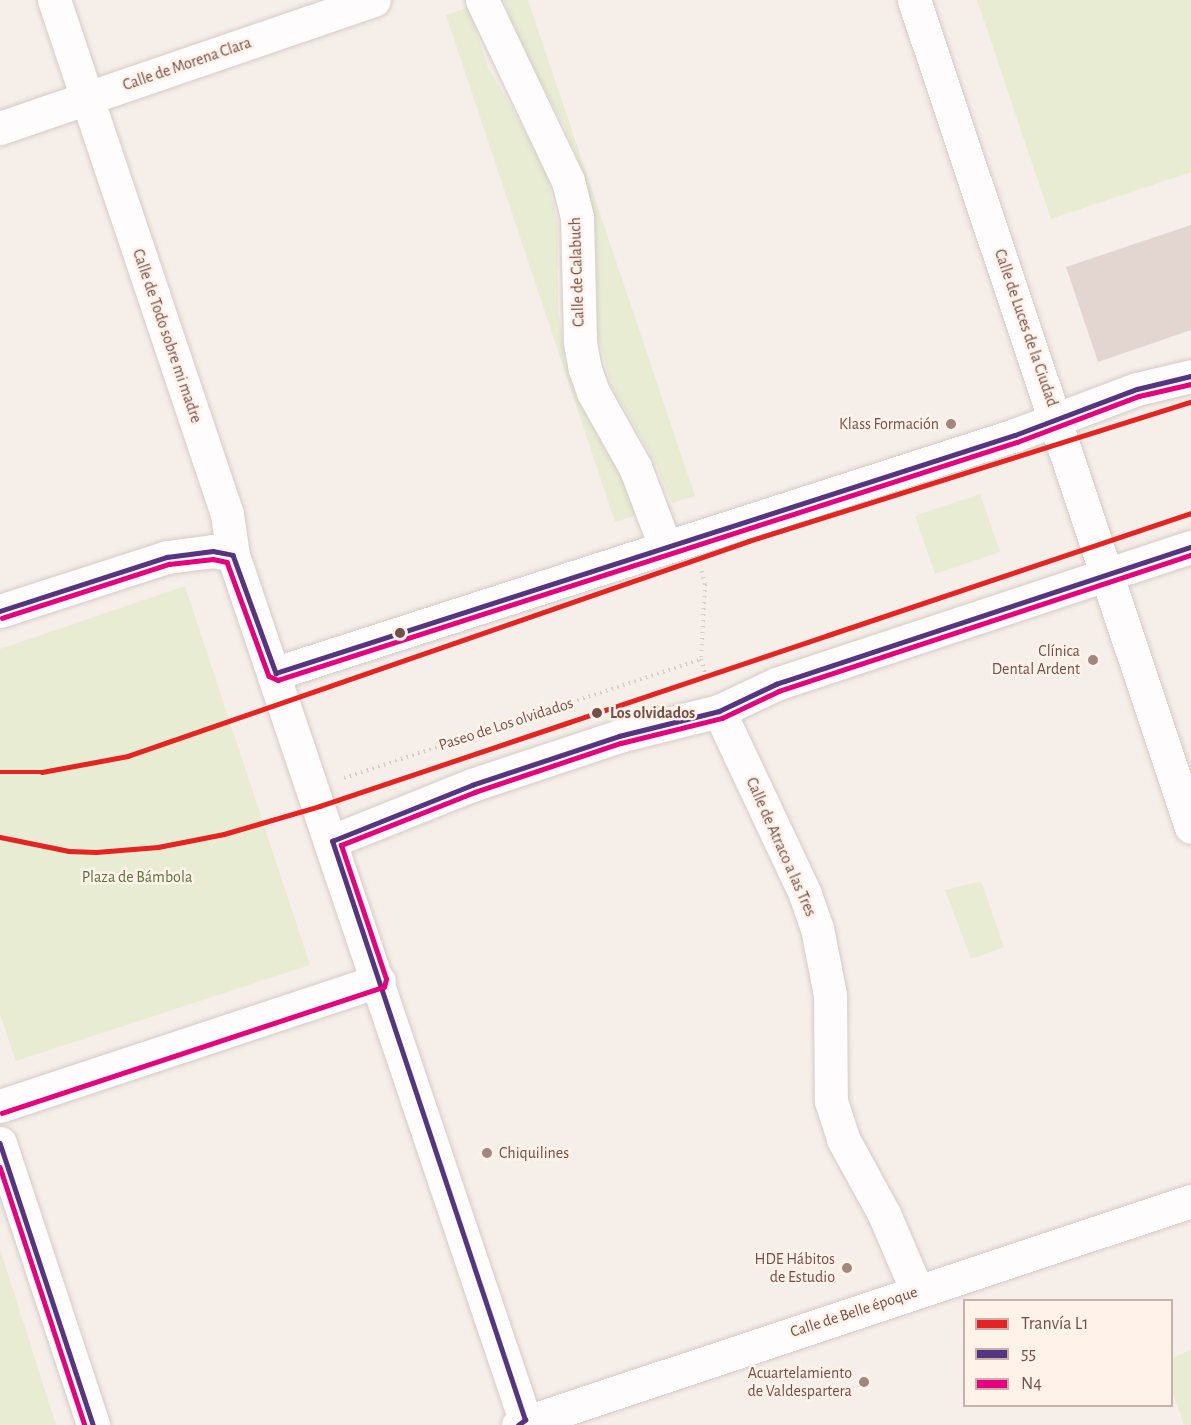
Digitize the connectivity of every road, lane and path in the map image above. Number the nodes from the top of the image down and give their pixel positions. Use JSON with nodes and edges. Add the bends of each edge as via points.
{"nodes":[{"id":1,"x":54,"y":0,"type":"edge"},
{"id":2,"x":374,"y":0,"type":"edge"},
{"id":3,"x":482,"y":0,"type":"edge"},
{"id":4,"x":914,"y":0,"type":"edge"},
{"id":5,"x":87,"y":98,"type":"junction"},
{"id":6,"x":0,"y":128,"type":"edge"},
{"id":7,"x":1191,"y":376,"type":"edge"},
{"id":8,"x":1057,"y":418,"type":"junction"},
{"id":9,"x":678,"y":542,"type":"junction"},
{"id":10,"x":1191,"y":547,"type":"edge"},
{"id":11,"x":233,"y":555,"type":"junction"},
{"id":12,"x":1108,"y":575,"type":"junction"},
{"id":13,"x":0,"y":612,"type":"edge"},
{"id":14,"x":701,"y":659,"type":"junction"},
{"id":15,"x":276,"y":672,"type":"junction"},
{"id":16,"x":718,"y":711,"type":"junction"},
{"id":17,"x":344,"y":777,"type":"dead end"},
{"id":18,"x":1191,"y":828,"type":"edge"},
{"id":19,"x":332,"y":841,"type":"junction"},
{"id":20,"x":379,"y":981,"type":"junction"},
{"id":21,"x":0,"y":1106,"type":"edge"},
{"id":22,"x":0,"y":1143,"type":"edge"},
{"id":23,"x":1191,"y":1202,"type":"edge"},
{"id":24,"x":918,"y":1292,"type":"junction"},
{"id":25,"x":522,"y":1422,"type":"edge"},
{"id":26,"x":93,"y":1425,"type":"edge"}],
"edges":[{"from":1,"to":5,"type":"street","name":"Calle de Todo sobre mi madre"},
{"from":2,"to":5,"type":"street","name":"Calle de Morena Clara"},
{"from":3,"to":9,"type":"street","name":"Calle de Calabuch","via":[[568,181],[579,246],[580,342],[585,369],[598,402]]},
{"from":4,"to":8,"type":"street","name":"Calle de Luces de la Ciudad"},
{"from":5,"to":6,"type":"street","name":"Calle de Morena Clara"},
{"from":5,"to":11,"type":"street","name":"Calle de Todo sobre mi madre","via":[[227,514]]},
{"from":7,"to":8,"type":"street","via":[[1137,389]]},
{"from":8,"to":9,"type":"street","via":[[1015,435]]},
{"from":8,"to":12,"type":"street","name":"Calle de Luces de la Ciudad"},
{"from":9,"to":14,"type":"path","via":[[705,584]]},
{"from":9,"to":15,"type":"street"},
{"from":10,"to":12,"type":"street"},
{"from":11,"to":13,"type":"street","via":[[213,550],[167,557]]},
{"from":11,"to":15,"type":"street","name":"Calle de Todo sobre mi madre"},
{"from":12,"to":16,"type":"street","via":[[783,681]]},
{"from":12,"to":18,"type":"street","name":"Calle de Luces de la Ciudad"},
{"from":14,"to":16,"type":"path"},
{"from":14,"to":17,"type":"path","name":"Paseo de Los olvidados"},
{"from":15,"to":19,"type":"street"},
{"from":16,"to":19,"type":"street","via":[[619,736],[472,785]]},
{"from":16,"to":24,"type":"street","name":"Calle de Atraco a las Tres","via":[[805,894],[817,928],[830,996],[831,1101],[843,1139],[884,1214]]},
{"from":19,"to":20,"type":"street"},
{"from":20,"to":21,"type":"street"},
{"from":20,"to":25,"type":"street"},
{"from":22,"to":26,"type":"street"},
{"from":23,"to":24,"type":"street","name":"Calle de Belle époque"},
{"from":24,"to":25,"type":"street","name":"Calle de Belle époque"}]}
